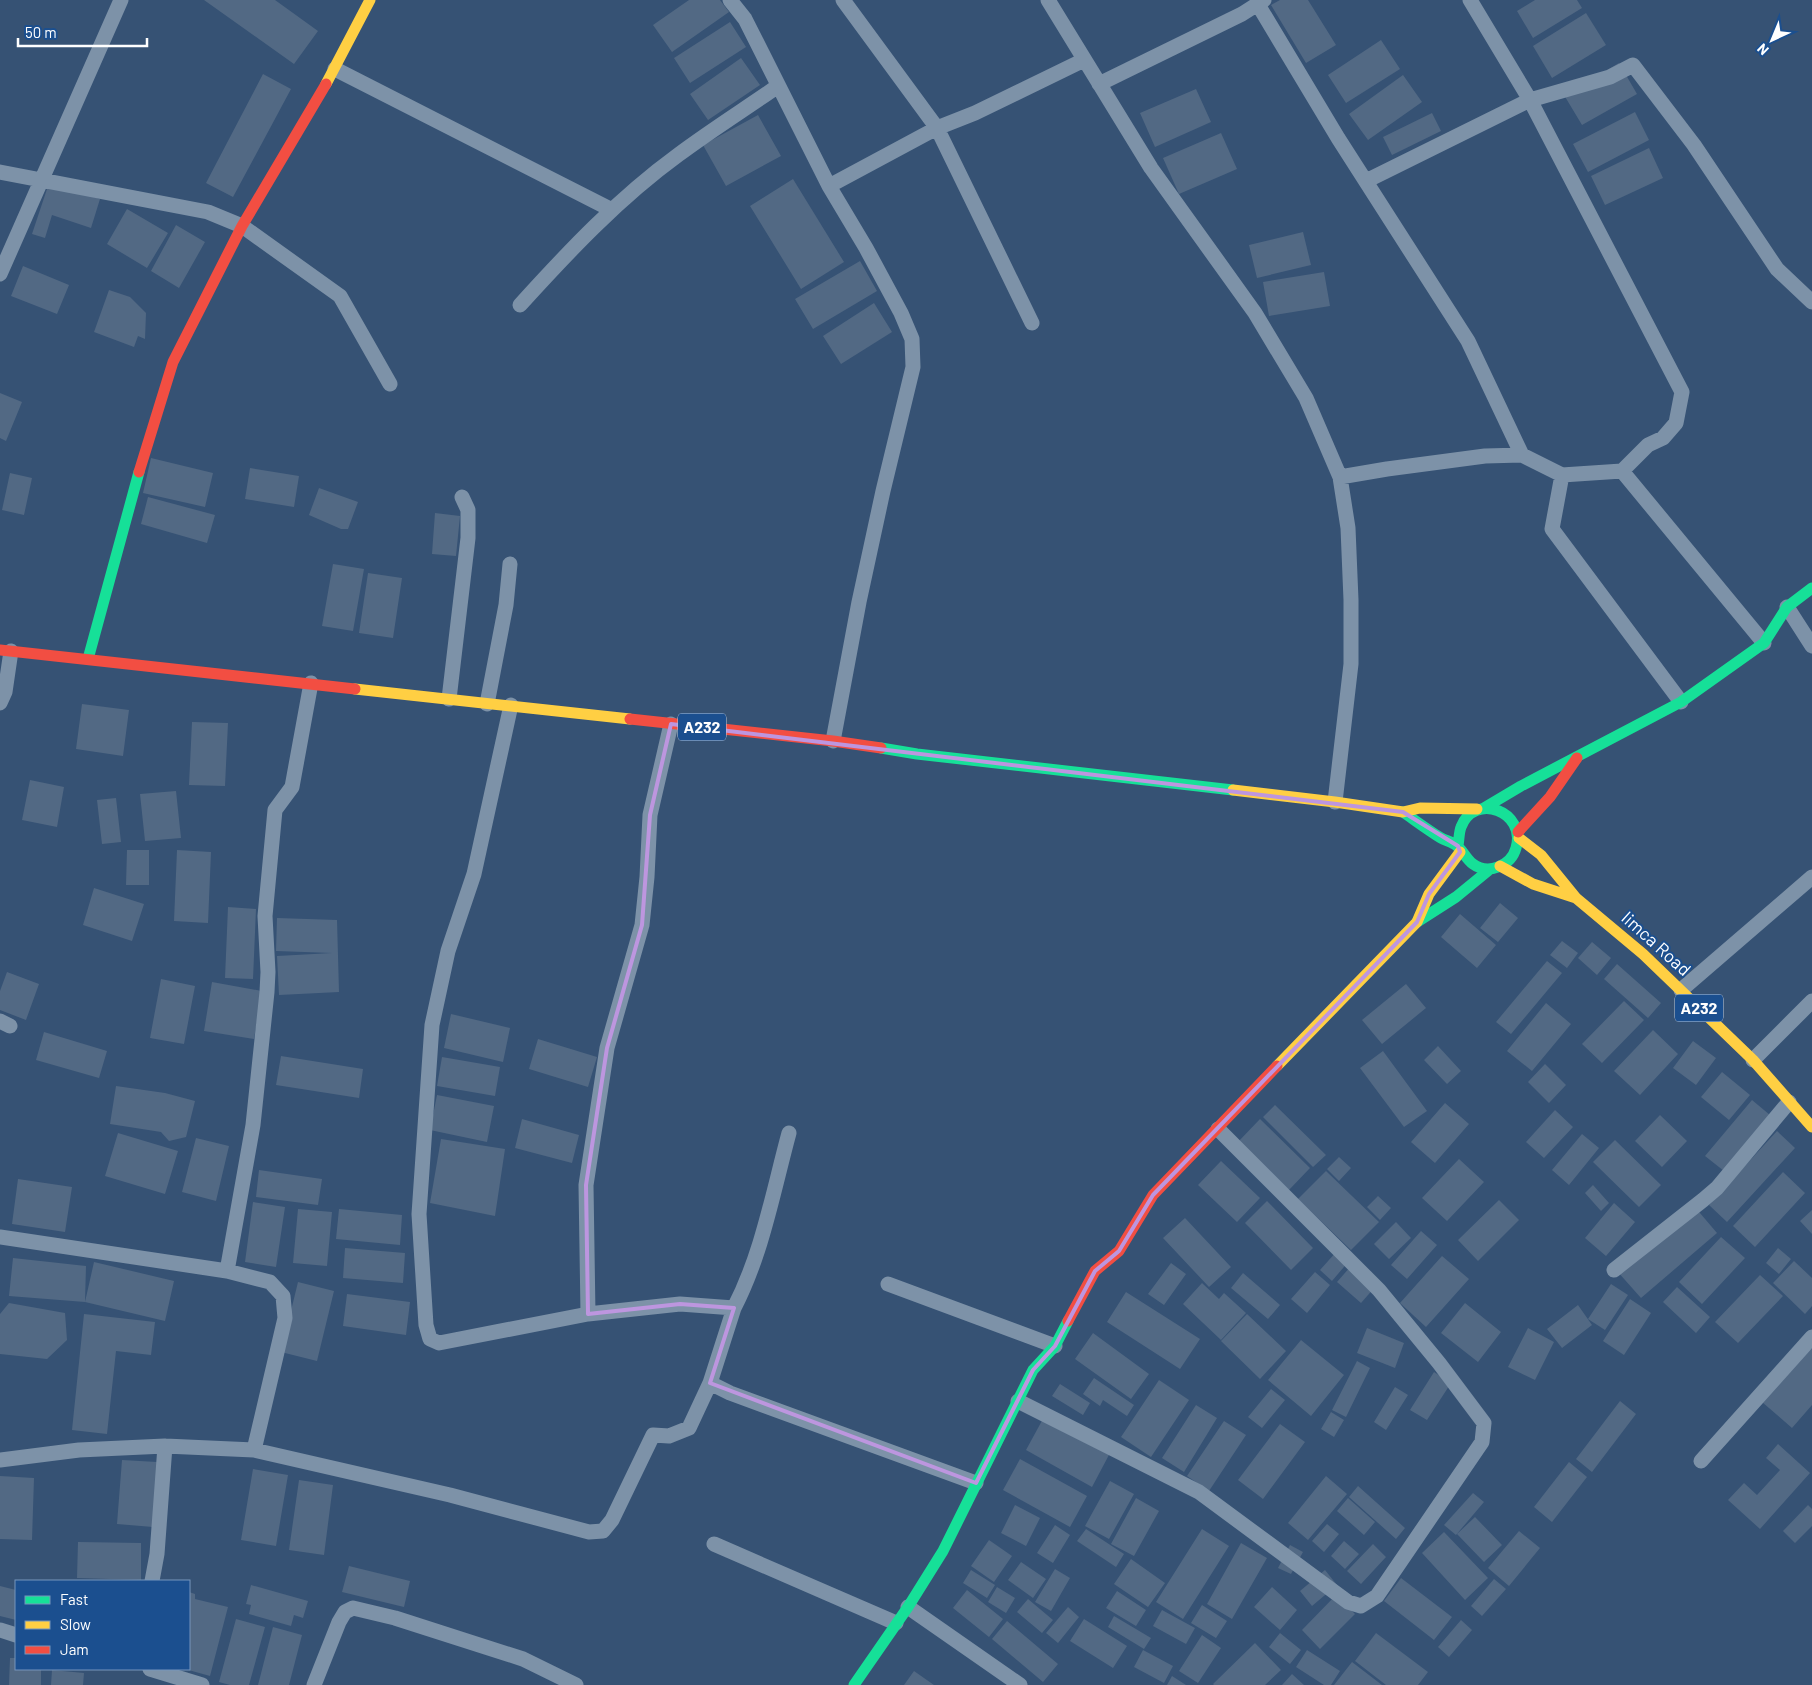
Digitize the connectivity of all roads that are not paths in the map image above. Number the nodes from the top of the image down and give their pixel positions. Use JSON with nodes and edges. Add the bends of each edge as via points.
{"nodes":[{"id":1,"x":121,"y":0,"type":"edge"},
{"id":2,"x":370,"y":0,"type":"edge"},
{"id":3,"x":730,"y":0,"type":"edge"},
{"id":4,"x":843,"y":0,"type":"edge"},
{"id":5,"x":1048,"y":0,"type":"edge"},
{"id":6,"x":1470,"y":0,"type":"edge"},
{"id":7,"x":1261,"y":2,"type":"edge"},
{"id":8,"x":1239,"y":7,"type":"edge"},
{"id":9,"x":1084,"y":60,"type":"junction"},
{"id":10,"x":335,"y":69,"type":"junction"},
{"id":11,"x":1099,"y":84,"type":"junction"},
{"id":12,"x":778,"y":86,"type":"junction"},
{"id":13,"x":1530,"y":100,"type":"junction"},
{"id":14,"x":937,"y":128,"type":"junction"},
{"id":15,"x":0,"y":172,"type":"edge"},
{"id":16,"x":43,"y":179,"type":"junction"},
{"id":17,"x":1366,"y":181,"type":"junction"},
{"id":18,"x":829,"y":186,"type":"junction"},
{"id":19,"x":612,"y":210,"type":"junction"},
{"id":20,"x":242,"y":226,"type":"junction"},
{"id":21,"x":0,"y":274,"type":"edge"},
{"id":22,"x":1812,"y":302,"type":"edge"},
{"id":23,"x":520,"y":305,"type":"dead end"},
{"id":24,"x":1032,"y":323,"type":"dead end"},
{"id":25,"x":390,"y":384,"type":"dead end"},
{"id":26,"x":1522,"y":455,"type":"junction"},
{"id":27,"x":1622,"y":471,"type":"junction"},
{"id":28,"x":1562,"y":475,"type":"junction"},
{"id":29,"x":1340,"y":477,"type":"junction"},
{"id":30,"x":462,"y":497,"type":"dead end"},
{"id":31,"x":510,"y":564,"type":"dead end"},
{"id":32,"x":1812,"y":588,"type":"edge"},
{"id":33,"x":1787,"y":608,"type":"junction"},
{"id":34,"x":1764,"y":643,"type":"junction"},
{"id":35,"x":1812,"y":646,"type":"edge"},
{"id":36,"x":5,"y":650,"type":"edge"},
{"id":37,"x":88,"y":659,"type":"junction"},
{"id":38,"x":311,"y":683,"type":"junction"},
{"id":39,"x":449,"y":699,"type":"junction"},
{"id":40,"x":1681,"y":702,"type":"junction"},
{"id":41,"x":0,"y":703,"type":"edge"},
{"id":42,"x":488,"y":704,"type":"junction"},
{"id":43,"x":511,"y":705,"type":"junction"},
{"id":44,"x":671,"y":724,"type":"junction"},
{"id":45,"x":834,"y":741,"type":"junction"},
{"id":46,"x":1578,"y":756,"type":"junction"},
{"id":47,"x":1335,"y":802,"type":"junction"},
{"id":48,"x":1481,"y":809,"type":"junction"},
{"id":49,"x":1403,"y":812,"type":"junction"},
{"id":50,"x":1519,"y":835,"type":"junction"},
{"id":51,"x":1459,"y":849,"type":"junction"},
{"id":52,"x":1495,"y":868,"type":"junction"},
{"id":53,"x":1812,"y":877,"type":"edge"},
{"id":54,"x":1576,"y":898,"type":"junction"},
{"id":55,"x":1417,"y":922,"type":"junction"},
{"id":56,"x":1681,"y":990,"type":"junction"},
{"id":57,"x":1812,"y":1001,"type":"edge"},
{"id":58,"x":1754,"y":1060,"type":"junction"},
{"id":59,"x":1789,"y":1102,"type":"junction"},
{"id":60,"x":1812,"y":1127,"type":"edge"},
{"id":61,"x":1218,"y":1129,"type":"junction"},
{"id":62,"x":789,"y":1133,"type":"dead end"},
{"id":63,"x":0,"y":1237,"type":"edge"},
{"id":64,"x":1614,"y":1270,"type":"dead end"},
{"id":65,"x":227,"y":1271,"type":"junction"},
{"id":66,"x":888,"y":1284,"type":"dead end"},
{"id":67,"x":734,"y":1308,"type":"junction"},
{"id":68,"x":588,"y":1314,"type":"junction"},
{"id":69,"x":1812,"y":1337,"type":"edge"},
{"id":70,"x":1055,"y":1346,"type":"junction"},
{"id":71,"x":710,"y":1383,"type":"junction"},
{"id":72,"x":1018,"y":1401,"type":"junction"},
{"id":73,"x":165,"y":1446,"type":"junction"},
{"id":74,"x":254,"y":1450,"type":"junction"},
{"id":75,"x":0,"y":1460,"type":"edge"},
{"id":76,"x":1701,"y":1461,"type":"dead end"},
{"id":77,"x":976,"y":1483,"type":"junction"},
{"id":78,"x":714,"y":1544,"type":"dead end"},
{"id":79,"x":152,"y":1580,"type":"edge"},
{"id":80,"x":908,"y":1607,"type":"junction"},
{"id":81,"x":896,"y":1623,"type":"junction"},
{"id":82,"x":0,"y":1630,"type":"edge"},
{"id":83,"x":15,"y":1635,"type":"edge"},
{"id":84,"x":153,"y":1670,"type":"edge"},
{"id":85,"x":202,"y":1685,"type":"edge"},
{"id":86,"x":314,"y":1685,"type":"edge"},
{"id":87,"x":576,"y":1685,"type":"edge"},
{"id":88,"x":854,"y":1685,"type":"edge"},
{"id":89,"x":1020,"y":1685,"type":"edge"}],
"edges":[{"from":1,"to":16,"type":"street"},
{"from":2,"to":10,"type":"main road"},
{"from":3,"to":12,"type":"street","via":[[745,20]]},
{"from":4,"to":14,"type":"street"},
{"from":5,"to":9,"type":"street"},
{"from":6,"to":13,"type":"street"},
{"from":7,"to":8,"type":"street"},
{"from":7,"to":17,"type":"street","via":[[1333,130]]},
{"from":8,"to":11,"type":"street"},
{"from":9,"to":11,"type":"street"},
{"from":9,"to":14,"type":"street"},
{"from":10,"to":19,"type":"street"},
{"from":10,"to":20,"type":"main road"},
{"from":11,"to":29,"type":"street","via":[[1150,168],[1256,313],[1306,398]]},
{"from":12,"to":18,"type":"street"},
{"from":12,"to":19,"type":"street","via":[[677,156]]},
{"from":13,"to":17,"type":"street"},
{"from":13,"to":22,"type":"street","via":[[1610,78],[1633,65],[1694,145],[1777,269]]},
{"from":13,"to":27,"type":"street","via":[[1682,392],[1676,423],[1663,438],[1648,445]]},
{"from":14,"to":18,"type":"street"},
{"from":14,"to":24,"type":"street"},
{"from":15,"to":16,"type":"street"},
{"from":16,"to":20,"type":"street","via":[[208,212]]},
{"from":16,"to":21,"type":"street"},
{"from":17,"to":26,"type":"street","via":[[1468,341]]},
{"from":18,"to":45,"type":"street","via":[[901,313],[912,339],[913,367],[859,602]]},
{"from":19,"to":23,"type":"street","via":[[576,243]]},
{"from":20,"to":25,"type":"street","via":[[340,296]]},
{"from":20,"to":37,"type":"main road","via":[[173,362]]},
{"from":26,"to":28,"type":"street"},
{"from":26,"to":29,"type":"street","via":[[1485,456]]},
{"from":27,"to":28,"type":"street"},
{"from":27,"to":34,"type":"street"},
{"from":28,"to":40,"type":"street","via":[[1552,529]]},
{"from":29,"to":47,"type":"street","via":[[1348,528],[1352,600],[1351,664]]},
{"from":30,"to":39,"type":"street","via":[[468,510],[468,538]]},
{"from":31,"to":42,"type":"street"},
{"from":32,"to":33,"type":"main road"},
{"from":33,"to":34,"type":"main road"},
{"from":33,"to":35,"type":"street"},
{"from":34,"to":40,"type":"main road"},
{"from":36,"to":37,"type":"main road","number":"A232"},
{"from":36,"to":41,"type":"street","via":[[5,692]]},
{"from":37,"to":38,"type":"main road","number":"A232"},
{"from":38,"to":39,"type":"main road","number":"A232"},
{"from":38,"to":65,"type":"street","via":[[292,787],[274,810],[265,916],[267,992],[253,1126]]},
{"from":39,"to":42,"type":"main road","number":"A232"},
{"from":40,"to":46,"type":"main road"},
{"from":42,"to":43,"type":"main road","number":"A232"},
{"from":43,"to":44,"type":"main road","number":"A232"},
{"from":43,"to":68,"type":"street","via":[[474,874],[448,951],[432,1026],[419,1214],[426,1325],[430,1339],[439,1343]]},
{"from":44,"to":45,"type":"main road","number":"A232"},
{"from":44,"to":68,"type":"street","via":[[650,815],[642,925],[607,1048],[586,1186]]},
{"from":45,"to":47,"type":"main road","number":"A232","via":[[917,754]]},
{"from":46,"to":48,"type":"main road"},
{"from":46,"to":50,"type":"main road","via":[[1556,791]]},
{"from":47,"to":49,"type":"main road","number":"A232"},
{"from":48,"to":49,"type":"main road","number":"A232","via":[[1420,808]]},
{"from":48,"to":50,"type":"main road","via":[[1499,810],[1508,816]]},
{"from":48,"to":51,"type":"main road","via":[[1468,815],[1461,823],[1457,833]]},
{"from":49,"to":51,"type":"main road","number":"A232"},
{"from":50,"to":52,"type":"main road","via":[[1509,861]]},
{"from":50,"to":54,"type":"main road","name":"limca Road","number":"A232","via":[[1541,855]]},
{"from":51,"to":52,"type":"main road","via":[[1469,863]]},
{"from":51,"to":55,"type":"main road","via":[[1429,894]]},
{"from":52,"to":54,"type":"main road","name":"limca Road","number":"A232"},
{"from":52,"to":55,"type":"main road"},
{"from":53,"to":56,"type":"street"},
{"from":54,"to":56,"type":"main road","name":"limca Road","number":"A232"},
{"from":55,"to":61,"type":"main road"},
{"from":56,"to":58,"type":"main road","name":"limca Road","number":"A232"},
{"from":57,"to":58,"type":"street"},
{"from":58,"to":59,"type":"main road","name":"limca Road","number":"A232"},
{"from":59,"to":60,"type":"main road","name":"limca Road","number":"A232"},
{"from":59,"to":64,"type":"street","via":[[1717,1188]]},
{"from":61,"to":70,"type":"main road","via":[[1152,1195],[1119,1251],[1095,1271]]},
{"from":61,"to":72,"type":"street","via":[[1378,1290],[1440,1363],[1484,1423],[1482,1442],[1377,1596],[1361,1606],[1348,1602],[1199,1492]]},
{"from":62,"to":67,"type":"street","via":[[755,1259]]},
{"from":63,"to":65,"type":"street"},
{"from":65,"to":74,"type":"street","via":[[270,1282],[283,1296],[285,1318]]},
{"from":66,"to":70,"type":"street"},
{"from":67,"to":68,"type":"street","via":[[680,1304]]},
{"from":67,"to":71,"type":"street"},
{"from":69,"to":76,"type":"street"},
{"from":70,"to":72,"type":"main road","via":[[1033,1370]]},
{"from":71,"to":74,"type":"street","via":[[689,1428],[669,1436],[653,1435],[612,1520],[603,1531],[589,1532]]},
{"from":71,"to":77,"type":"street"},
{"from":72,"to":77,"type":"main road"},
{"from":73,"to":74,"type":"street"},
{"from":73,"to":75,"type":"street","via":[[80,1450]]},
{"from":73,"to":79,"type":"street","via":[[158,1554]]},
{"from":77,"to":80,"type":"main road","via":[[943,1551]]},
{"from":78,"to":81,"type":"street"},
{"from":80,"to":81,"type":"main road"},
{"from":80,"to":89,"type":"street"},
{"from":81,"to":88,"type":"main road"},
{"from":82,"to":83,"type":"street"},
{"from":84,"to":85,"type":"street"},
{"from":86,"to":87,"type":"street","via":[[339,1622],[345,1612],[354,1608],[523,1659]]}]}
